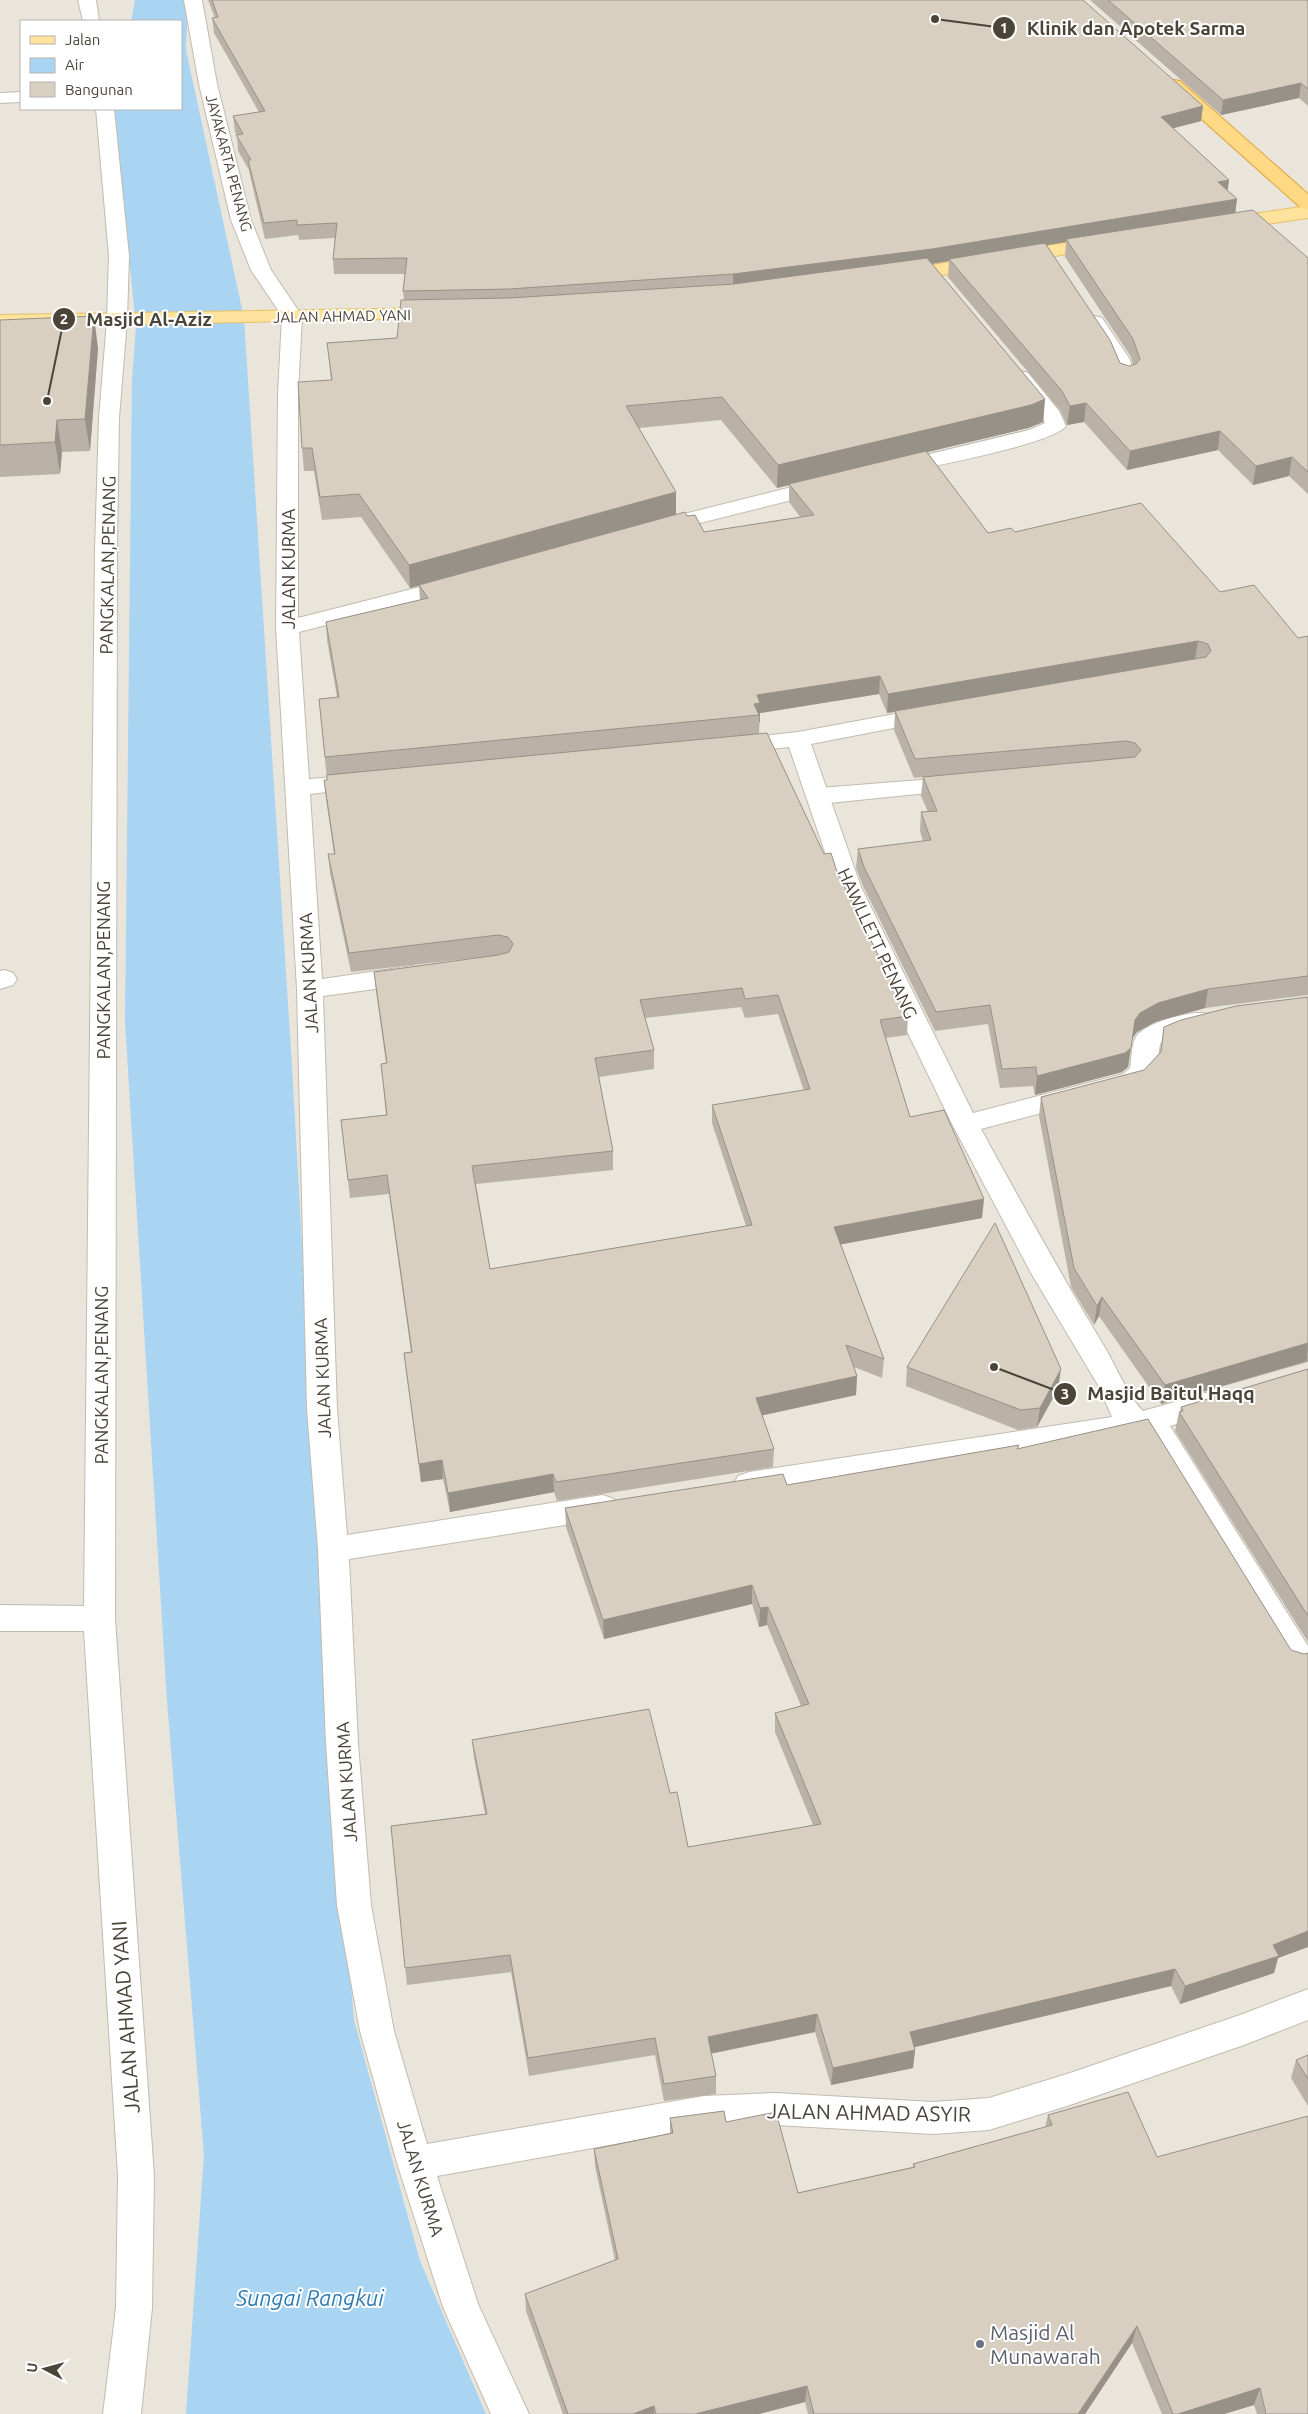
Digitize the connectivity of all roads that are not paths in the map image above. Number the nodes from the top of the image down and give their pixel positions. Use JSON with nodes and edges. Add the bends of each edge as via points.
{"nodes":[{"id":1,"x":87,"y":0,"type":"edge"},
{"id":2,"x":193,"y":0,"type":"edge"},
{"id":3,"x":91,"y":20,"type":"edge"},
{"id":4,"x":1159,"y":72,"type":"edge"},
{"id":5,"x":20,"y":97,"type":"edge"},
{"id":6,"x":0,"y":98,"type":"edge"},
{"id":7,"x":105,"y":110,"type":"edge"},
{"id":8,"x":1308,"y":204,"type":"edge"},
{"id":9,"x":1308,"y":212,"type":"edge"},
{"id":10,"x":1203,"y":227,"type":"edge"},
{"id":11,"x":1116,"y":240,"type":"edge"},
{"id":12,"x":882,"y":279,"type":"edge"},
{"id":13,"x":1086,"y":309,"type":"edge"},
{"id":14,"x":451,"y":314,"type":"edge"},
{"id":15,"x":280,"y":316,"type":"junction"},
{"id":16,"x":125,"y":320,"type":"junction"},
{"id":17,"x":0,"y":321,"type":"edge"},
{"id":18,"x":1009,"y":363,"type":"edge"},
{"id":19,"x":1126,"y":376,"type":"edge"},
{"id":20,"x":875,"y":473,"type":"edge"},
{"id":21,"x":846,"y":480,"type":"edge"},
{"id":22,"x":640,"y":533,"type":"edge"},
{"id":23,"x":477,"y":579,"type":"edge"},
{"id":24,"x":287,"y":628,"type":"junction"},
{"id":25,"x":951,"y":710,"type":"edge"},
{"id":26,"x":798,"y":739,"type":"junction"},
{"id":27,"x":709,"y":749,"type":"edge"},
{"id":28,"x":384,"y":780,"type":"edge"},
{"id":29,"x":976,"y":782,"type":"edge"},
{"id":30,"x":296,"y":788,"type":"junction"},
{"id":31,"x":819,"y":796,"type":"junction"},
{"id":32,"x":433,"y":972,"type":"edge"},
{"id":33,"x":310,"y":989,"type":"junction"},
{"id":34,"x":1223,"y":1016,"type":"edge"},
{"id":35,"x":965,"y":1124,"type":"junction"},
{"id":36,"x":1234,"y":1396,"type":"edge"},
{"id":37,"x":1145,"y":1422,"type":"junction"},
{"id":38,"x":726,"y":1488,"type":"edge"},
{"id":39,"x":627,"y":1503,"type":"edge"},
{"id":40,"x":333,"y":1549,"type":"junction"},
{"id":41,"x":0,"y":1618,"type":"edge"},
{"id":42,"x":99,"y":1619,"type":"junction"},
{"id":43,"x":1298,"y":1658,"type":"edge"},
{"id":44,"x":1308,"y":2004,"type":"edge"},
{"id":45,"x":415,"y":2163,"type":"junction"},
{"id":46,"x":122,"y":2414,"type":"edge"},
{"id":47,"x":510,"y":2414,"type":"edge"}],
"edges":[{"from":1,"to":3,"type":"street"},
{"from":2,"to":15,"type":"street","name":"JAYAKARTA PENANG","via":[[208,84],[241,220]]},
{"from":4,"to":8,"type":"highway"},
{"from":5,"to":6,"type":"street"},
{"from":7,"to":16,"type":"street","name":"PANGKALAN,PENANG"},
{"from":9,"to":10,"type":"main road"},
{"from":11,"to":12,"type":"main road","via":[[1054,260],[937,279]]},
{"from":13,"to":19,"type":"street","via":[[1119,358]]},
{"from":14,"to":15,"type":"main road","name":"JALAN AHMAD YANI"},
{"from":15,"to":16,"type":"main road","name":"JALAN AHMAD YANI"},
{"from":15,"to":24,"type":"street","name":"JALAN KURMA","via":[[288,394]]},
{"from":16,"to":17,"type":"main road","name":"JALAN AHMAD YANI"},
{"from":16,"to":42,"type":"street","name":"PANGKALAN,PENANG","via":[[109,418]]},
{"from":18,"to":20,"type":"street","via":[[1052,415],[1056,426],[1036,435]]},
{"from":21,"to":22,"type":"street"},
{"from":23,"to":24,"type":"street"},
{"from":24,"to":30,"type":"street","name":"JALAN KURMA"},
{"from":25,"to":26,"type":"street"},
{"from":26,"to":27,"type":"street"},
{"from":26,"to":31,"type":"street","name":"HAWLLETT PENANG"},
{"from":28,"to":30,"type":"street"},
{"from":29,"to":31,"type":"street"},
{"from":30,"to":33,"type":"street","name":"JALAN KURMA"},
{"from":31,"to":35,"type":"street","name":"HAWLLETT PENANG","via":[[849,887]]},
{"from":32,"to":33,"type":"street"},
{"from":33,"to":40,"type":"street","name":"JALAN KURMA","via":[[322,1409]]},
{"from":34,"to":35,"type":"street","via":[[1163,1030],[1147,1040],[1143,1071],[1132,1081]]},
{"from":35,"to":37,"type":"street","name":"HAWLLETT PENANG","via":[[1122,1408]]},
{"from":36,"to":37,"type":"street"},
{"from":37,"to":38,"type":"street"},
{"from":37,"to":43,"type":"street","name":"HAWLLETT PENANG"},
{"from":39,"to":40,"type":"street"},
{"from":40,"to":45,"type":"street","name":"JALAN KURMA","via":[[354,1905],[377,2031]]},
{"from":41,"to":42,"type":"street"},
{"from":42,"to":46,"type":"street","name":"JALAN AHMAD YANI","via":[[136,2176],[134,2308]]},
{"from":44,"to":45,"type":"street","name":"JALAN AHMAD ASYIR","via":[[1244,2029],[989,2114],[933,2118],[776,2109],[704,2112]]},
{"from":45,"to":47,"type":"street","name":"JALAN KURMA","via":[[460,2307]]}]}
